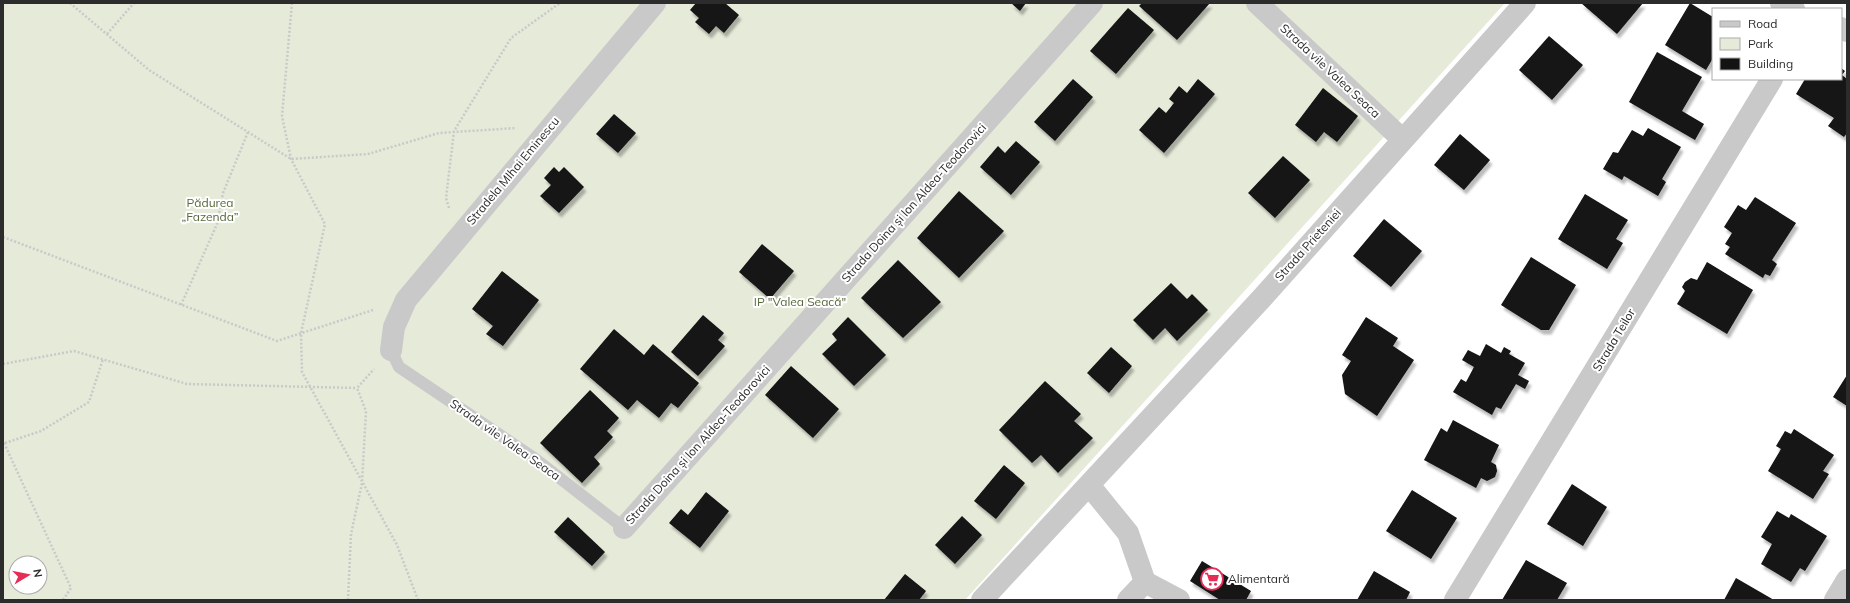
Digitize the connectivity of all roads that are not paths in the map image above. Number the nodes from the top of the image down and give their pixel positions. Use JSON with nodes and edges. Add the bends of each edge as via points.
{"nodes":[{"id":1,"x":654,"y":3,"type":"edge"},
{"id":2,"x":1092,"y":3,"type":"edge"},
{"id":3,"x":1257,"y":3,"type":"edge"},
{"id":4,"x":1525,"y":3,"type":"edge"},
{"id":5,"x":1781,"y":3,"type":"edge"},
{"id":6,"x":1792,"y":8,"type":"edge"},
{"id":7,"x":1771,"y":80,"type":"edge"},
{"id":8,"x":1402,"y":139,"type":"junction"},
{"id":9,"x":391,"y":350,"type":"joint"},
{"id":10,"x":1089,"y":485,"type":"junction"},
{"id":11,"x":624,"y":528,"type":"joint"},
{"id":12,"x":1847,"y":580,"type":"edge"},
{"id":13,"x":1145,"y":582,"type":"junction"},
{"id":14,"x":982,"y":600,"type":"edge"},
{"id":15,"x":1128,"y":600,"type":"edge"},
{"id":16,"x":1179,"y":600,"type":"edge"},
{"id":17,"x":1455,"y":600,"type":"edge"},
{"id":18,"x":1835,"y":600,"type":"edge"}],
"edges":[{"from":1,"to":9,"type":"street","name":"Stradela MIhai Eminescu","via":[[406,300],[394,327]]},
{"from":2,"to":11,"type":"street","name":"Strada Doina și Ion Aldea-Teodorovici"},
{"from":3,"to":8,"type":"street","name":"Strada vile Valea Seaca"},
{"from":4,"to":8,"type":"street","name":"Strada Prieteniei"},
{"from":5,"to":6,"type":"street"},
{"from":7,"to":17,"type":"street","name":"Strada Teilor"},
{"from":8,"to":10,"type":"street","name":"Strada Prieteniei","via":[[1262,298]]},
{"from":9,"to":11,"type":"lane","name":"Strada vile Valea Seaca","via":[[398,367],[534,458]]},
{"from":10,"to":13,"type":"street","via":[[1128,533]]},
{"from":10,"to":14,"type":"street","name":"Strada Prieteniei"},
{"from":12,"to":18,"type":"street"},
{"from":13,"to":15,"type":"street"},
{"from":13,"to":16,"type":"street"}]}
